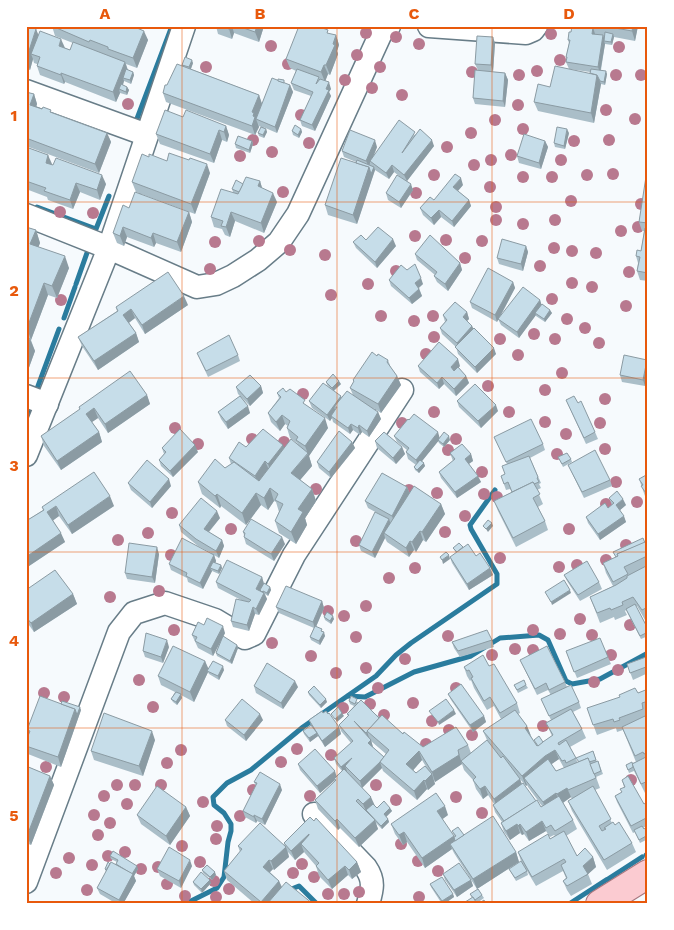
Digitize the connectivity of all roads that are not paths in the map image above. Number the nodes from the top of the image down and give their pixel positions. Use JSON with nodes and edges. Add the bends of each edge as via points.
{"nodes":[{"id":1,"x":389,"y":26,"type":"edge"},
{"id":2,"x":429,"y":26,"type":"edge"},
{"id":3,"x":536,"y":26,"type":"edge"},
{"id":4,"x":177,"y":28,"type":"edge"},
{"id":5,"x":26,"y":91,"type":"edge"},
{"id":6,"x":147,"y":135,"type":"junction"},
{"id":7,"x":26,"y":215,"type":"edge"},
{"id":8,"x":109,"y":248,"type":"junction"},
{"id":9,"x":402,"y":390,"type":"dead end"},
{"id":10,"x":36,"y":400,"type":"edge"},
{"id":11,"x":26,"y":455,"type":"edge"},
{"id":12,"x":314,"y":814,"type":"dead end"},
{"id":13,"x":648,"y":874,"type":"edge"},
{"id":14,"x":26,"y":882,"type":"edge"},
{"id":15,"x":368,"y":904,"type":"edge"},
{"id":16,"x":600,"y":904,"type":"edge"}],
"edges":[{"from":1,"to":8,"type":"street","via":[[381,33],[298,214],[279,242],[258,260],[216,284],[197,287]]},
{"from":2,"to":3,"type":"street","via":[[526,33]]},
{"from":4,"to":6,"type":"street"},
{"from":5,"to":6,"type":"street"},
{"from":6,"to":8,"type":"street"},
{"from":7,"to":8,"type":"street"},
{"from":8,"to":10,"type":"street"},
{"from":9,"to":14,"type":"street","via":[[294,556],[254,634],[245,638],[215,620],[165,603],[134,613],[119,632]]},
{"from":10,"to":11,"type":"street"},
{"from":12,"to":15,"type":"street","via":[[372,876]]},
{"from":13,"to":16,"type":"main road"}]}
